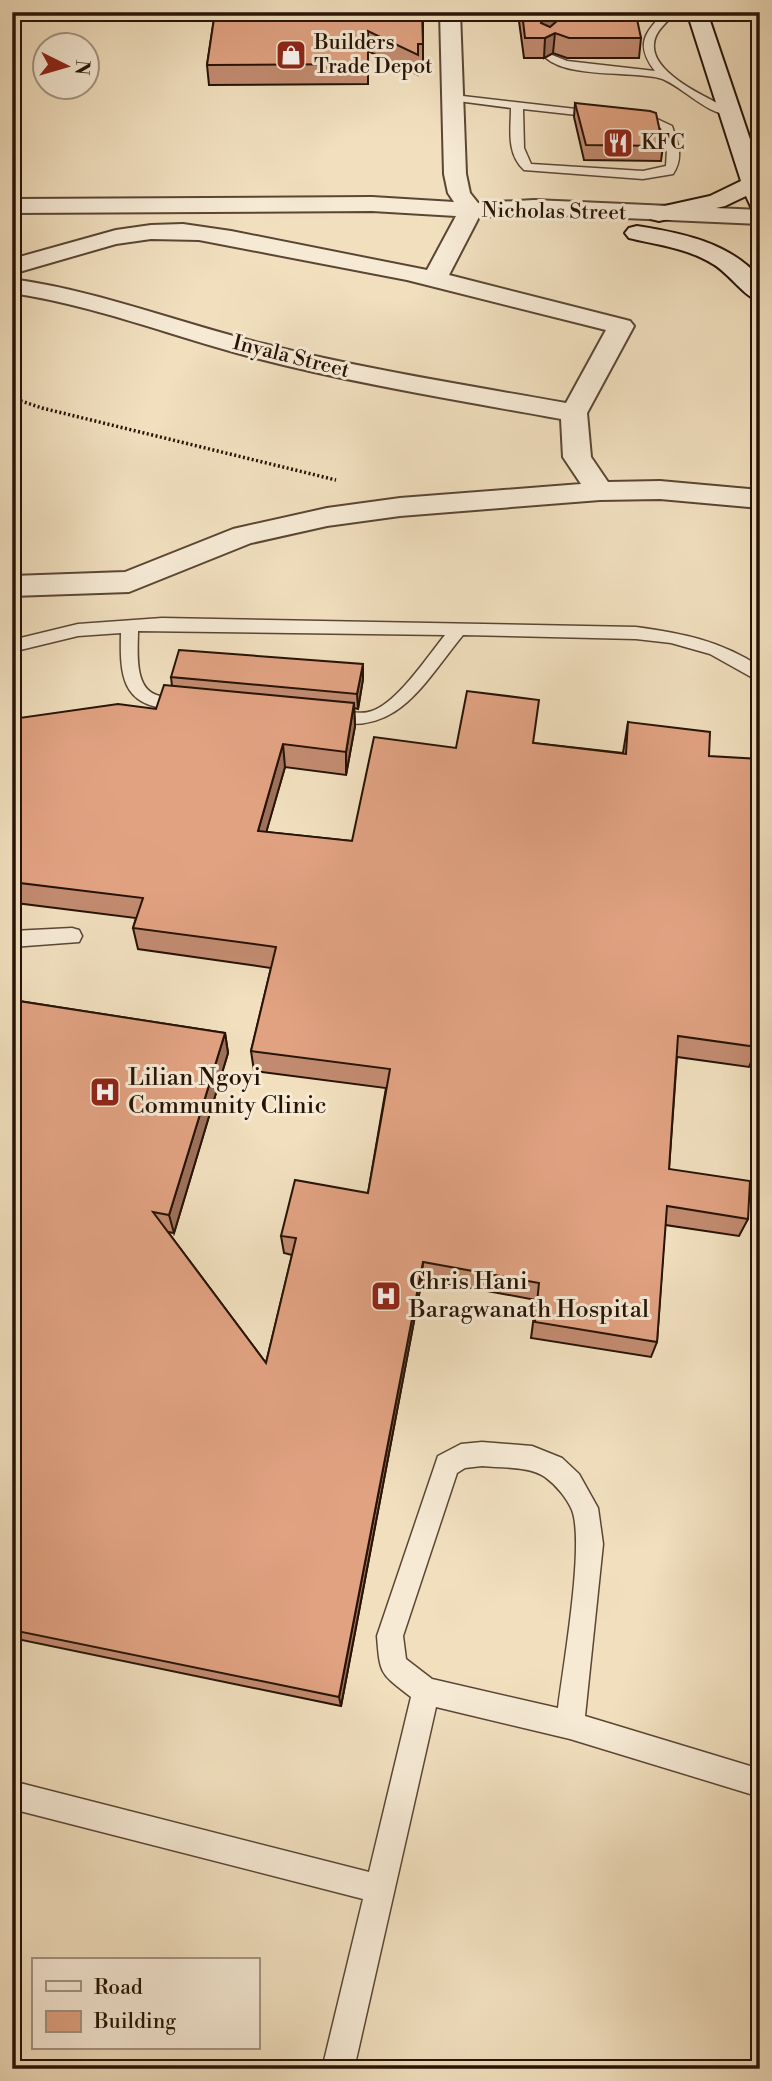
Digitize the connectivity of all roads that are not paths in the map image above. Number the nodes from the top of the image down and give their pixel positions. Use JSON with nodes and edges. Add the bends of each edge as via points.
{"nodes":[{"id":1,"x":450,"y":12,"type":"edge"},
{"id":2,"x":671,"y":12,"type":"edge"},
{"id":3,"x":697,"y":12,"type":"edge"},
{"id":4,"x":552,"y":58,"type":"edge"},
{"id":5,"x":662,"y":75,"type":"junction"},
{"id":6,"x":454,"y":99,"type":"junction"},
{"id":7,"x":517,"y":107,"type":"junction"},
{"id":8,"x":727,"y":112,"type":"junction"},
{"id":9,"x":756,"y":194,"type":"edge"},
{"id":10,"x":12,"y":206,"type":"edge"},
{"id":11,"x":471,"y":210,"type":"junction"},
{"id":12,"x":659,"y":214,"type":"junction"},
{"id":13,"x":760,"y":217,"type":"edge"},
{"id":14,"x":637,"y":233,"type":"junction"},
{"id":15,"x":760,"y":237,"type":"edge"},
{"id":16,"x":12,"y":267,"type":"edge"},
{"id":17,"x":435,"y":278,"type":"junction"},
{"id":18,"x":12,"y":286,"type":"edge"},
{"id":19,"x":760,"y":294,"type":"edge"},
{"id":20,"x":574,"y":413,"type":"junction"},
{"id":21,"x":600,"y":491,"type":"junction"},
{"id":22,"x":760,"y":499,"type":"edge"},
{"id":23,"x":12,"y":586,"type":"edge"},
{"id":24,"x":128,"y":625,"type":"junction"},
{"id":25,"x":460,"y":628,"type":"junction"},
{"id":26,"x":12,"y":646,"type":"edge"},
{"id":27,"x":760,"y":676,"type":"edge"},
{"id":28,"x":205,"y":705,"type":"edge"},
{"id":29,"x":312,"y":714,"type":"edge"},
{"id":30,"x":72,"y":936,"type":"dead end"},
{"id":31,"x":12,"y":939,"type":"edge"},
{"id":32,"x":426,"y":1691,"type":"junction"},
{"id":33,"x":570,"y":1726,"type":"junction"},
{"id":34,"x":760,"y":1783,"type":"edge"},
{"id":35,"x":12,"y":1796,"type":"edge"},
{"id":36,"x":380,"y":1889,"type":"junction"},
{"id":37,"x":338,"y":2069,"type":"edge"}],
"edges":[{"from":1,"to":6,"type":"street"},
{"from":2,"to":5,"type":"lane","via":[[646,34],[653,63]]},
{"from":3,"to":8,"type":"street"},
{"from":4,"to":5,"type":"lane","via":[[565,64]]},
{"from":5,"to":8,"type":"lane"},
{"from":6,"to":7,"type":"lane"},
{"from":6,"to":11,"type":"street","via":[[455,174],[459,193]]},
{"from":7,"to":7,"type":"lane","via":[[519,155],[528,167],[643,175],[668,171],[675,162],[666,126],[661,123]]},
{"from":8,"to":9,"type":"street"},
{"from":9,"to":12,"type":"street"},
{"from":10,"to":11,"type":"street","via":[[372,204]]},
{"from":11,"to":12,"type":"street","name":"Nicholas Street","via":[[534,207]]},
{"from":11,"to":14,"type":"street","name":"Nicholas Street","via":[[513,224]]},
{"from":11,"to":17,"type":"street"},
{"from":12,"to":13,"type":"street","name":"Nicholas Street"},
{"from":14,"to":15,"type":"street","name":"Nicholas Street"},
{"from":14,"to":19,"type":"street","via":[[680,240],[723,258]]},
{"from":16,"to":17,"type":"street","via":[[102,239],[182,232]]},
{"from":17,"to":20,"type":"street","via":[[621,326]]},
{"from":18,"to":20,"type":"street","name":"Inyala Street","via":[[89,301],[344,370]]},
{"from":20,"to":21,"type":"street","via":[[577,457]]},
{"from":21,"to":22,"type":"street","via":[[660,490]]},
{"from":21,"to":23,"type":"street","via":[[327,517],[243,536],[129,582]]},
{"from":24,"to":25,"type":"lane"},
{"from":24,"to":26,"type":"lane","via":[[78,630]]},
{"from":24,"to":28,"type":"lane","via":[[135,688],[149,699]]},
{"from":25,"to":27,"type":"lane","via":[[636,633],[687,639],[716,648]]},
{"from":25,"to":29,"type":"lane","via":[[394,705],[379,716]]},
{"from":30,"to":31,"type":"lane"},
{"from":32,"to":33,"type":"lane"},
{"from":32,"to":33,"type":"lane","via":[[393,1665],[390,1636],[447,1465],[461,1456],[482,1454],[532,1459],[553,1468],[570,1483],[585,1508],[590,1544]]},
{"from":32,"to":36,"type":"lane"},
{"from":33,"to":34,"type":"lane"},
{"from":35,"to":36,"type":"lane"},
{"from":36,"to":37,"type":"lane"}]}
